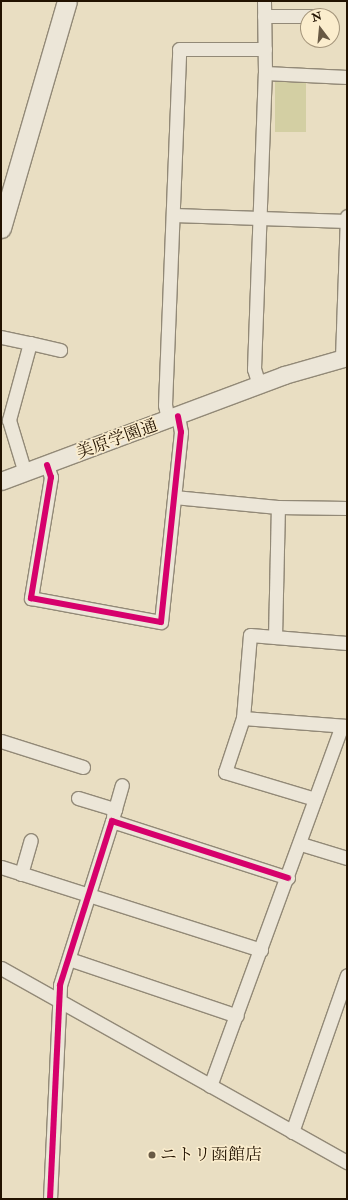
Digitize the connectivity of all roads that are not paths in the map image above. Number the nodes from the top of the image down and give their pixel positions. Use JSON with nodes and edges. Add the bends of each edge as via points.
{"nodes":[{"id":1,"x":66,"y":1,"type":"edge"},
{"id":2,"x":264,"y":1,"type":"edge"},
{"id":3,"x":264,"y":16,"type":"junction"},
{"id":4,"x":300,"y":16,"type":"edge"},
{"id":5,"x":265,"y":49,"type":"junction"},
{"id":6,"x":265,"y":73,"type":"junction"},
{"id":7,"x":347,"y":77,"type":"edge"},
{"id":8,"x":6,"y":193,"type":"edge"},
{"id":9,"x":173,"y":215,"type":"junction"},
{"id":10,"x":347,"y":216,"type":"edge"},
{"id":11,"x":260,"y":218,"type":"junction"},
{"id":12,"x":347,"y":221,"type":"edge"},
{"id":13,"x":1,"y":228,"type":"edge"},
{"id":14,"x":1,"y":337,"type":"edge"},
{"id":15,"x":30,"y":343,"type":"junction"},
{"id":16,"x":60,"y":350,"type":"dead end"},
{"id":17,"x":345,"y":358,"type":"edge"},
{"id":18,"x":259,"y":384,"type":"junction"},
{"id":19,"x":173,"y":418,"type":"junction"},
{"id":20,"x":47,"y":465,"type":"junction"},
{"id":21,"x":25,"y":473,"type":"junction"},
{"id":22,"x":1,"y":481,"type":"edge"},
{"id":23,"x":174,"y":497,"type":"junction"},
{"id":24,"x":278,"y":507,"type":"junction"},
{"id":25,"x":347,"y":508,"type":"edge"},
{"id":26,"x":274,"y":638,"type":"junction"},
{"id":27,"x":347,"y":642,"type":"edge"},
{"id":28,"x":243,"y":718,"type":"junction"},
{"id":29,"x":344,"y":726,"type":"edge"},
{"id":30,"x":1,"y":741,"type":"edge"},
{"id":31,"x":84,"y":767,"type":"dead end"},
{"id":32,"x":122,"y":786,"type":"dead end"},
{"id":33,"x":78,"y":798,"type":"dead end"},
{"id":34,"x":315,"y":799,"type":"junction"},
{"id":35,"x":114,"y":815,"type":"junction"},
{"id":36,"x":31,"y":840,"type":"dead end"},
{"id":37,"x":301,"y":844,"type":"junction"},
{"id":38,"x":347,"y":858,"type":"edge"},
{"id":39,"x":1,"y":867,"type":"edge"},
{"id":40,"x":21,"y":874,"type":"junction"},
{"id":41,"x":288,"y":878,"type":"junction"},
{"id":42,"x":90,"y":895,"type":"junction"},
{"id":43,"x":261,"y":950,"type":"junction"},
{"id":44,"x":69,"y":959,"type":"junction"},
{"id":45,"x":1,"y":968,"type":"edge"},
{"id":46,"x":347,"y":975,"type":"edge"},
{"id":47,"x":58,"y":1002,"type":"junction"},
{"id":48,"x":237,"y":1016,"type":"junction"},
{"id":49,"x":210,"y":1086,"type":"junction"},
{"id":50,"x":292,"y":1132,"type":"junction"},
{"id":51,"x":347,"y":1162,"type":"edge"},
{"id":52,"x":50,"y":1199,"type":"edge"}],
"edges":[{"from":1,"to":8,"type":"main road"},
{"from":2,"to":3,"type":"street"},
{"from":3,"to":4,"type":"street"},
{"from":3,"to":5,"type":"street"},
{"from":5,"to":6,"type":"street"},
{"from":5,"to":9,"type":"street","via":[[179,49]]},
{"from":6,"to":7,"type":"street"},
{"from":6,"to":11,"type":"street"},
{"from":8,"to":13,"type":"main road"},
{"from":9,"to":11,"type":"street"},
{"from":9,"to":19,"type":"street","via":[[165,405]]},
{"from":10,"to":12,"type":"street"},
{"from":11,"to":12,"type":"street"},
{"from":11,"to":18,"type":"street","via":[[254,369]]},
{"from":12,"to":17,"type":"street"},
{"from":14,"to":15,"type":"street"},
{"from":15,"to":16,"type":"street"},
{"from":15,"to":21,"type":"street","via":[[9,420]]},
{"from":17,"to":18,"type":"street","name":"美原学園通"},
{"from":18,"to":19,"type":"street","name":"美原学園通"},
{"from":19,"to":20,"type":"street","name":"美原学園通"},
{"from":19,"to":23,"type":"street","via":[[181,432]]},
{"from":20,"to":21,"type":"street","name":"美原学園通"},
{"from":20,"to":23,"type":"street","via":[[51,477],[31,598],[161,622]]},
{"from":21,"to":22,"type":"street","name":"美原学園通"},
{"from":23,"to":24,"type":"street"},
{"from":24,"to":25,"type":"street"},
{"from":24,"to":26,"type":"street"},
{"from":26,"to":27,"type":"street"},
{"from":26,"to":28,"type":"street","via":[[250,635]]},
{"from":28,"to":29,"type":"street"},
{"from":28,"to":34,"type":"street","via":[[225,772]]},
{"from":29,"to":34,"type":"street"},
{"from":30,"to":31,"type":"street"},
{"from":32,"to":35,"type":"street"},
{"from":33,"to":35,"type":"street"},
{"from":34,"to":37,"type":"street"},
{"from":35,"to":41,"type":"street"},
{"from":35,"to":42,"type":"street"},
{"from":36,"to":40,"type":"street"},
{"from":37,"to":38,"type":"street"},
{"from":37,"to":41,"type":"street"},
{"from":39,"to":40,"type":"street"},
{"from":40,"to":42,"type":"street"},
{"from":41,"to":43,"type":"street"},
{"from":42,"to":43,"type":"street"},
{"from":42,"to":44,"type":"street"},
{"from":43,"to":48,"type":"street"},
{"from":44,"to":47,"type":"street"},
{"from":44,"to":48,"type":"street"},
{"from":45,"to":47,"type":"street"},
{"from":46,"to":50,"type":"street"},
{"from":47,"to":49,"type":"street"},
{"from":47,"to":52,"type":"street"},
{"from":48,"to":49,"type":"street"},
{"from":49,"to":50,"type":"street"},
{"from":50,"to":51,"type":"street"}]}
